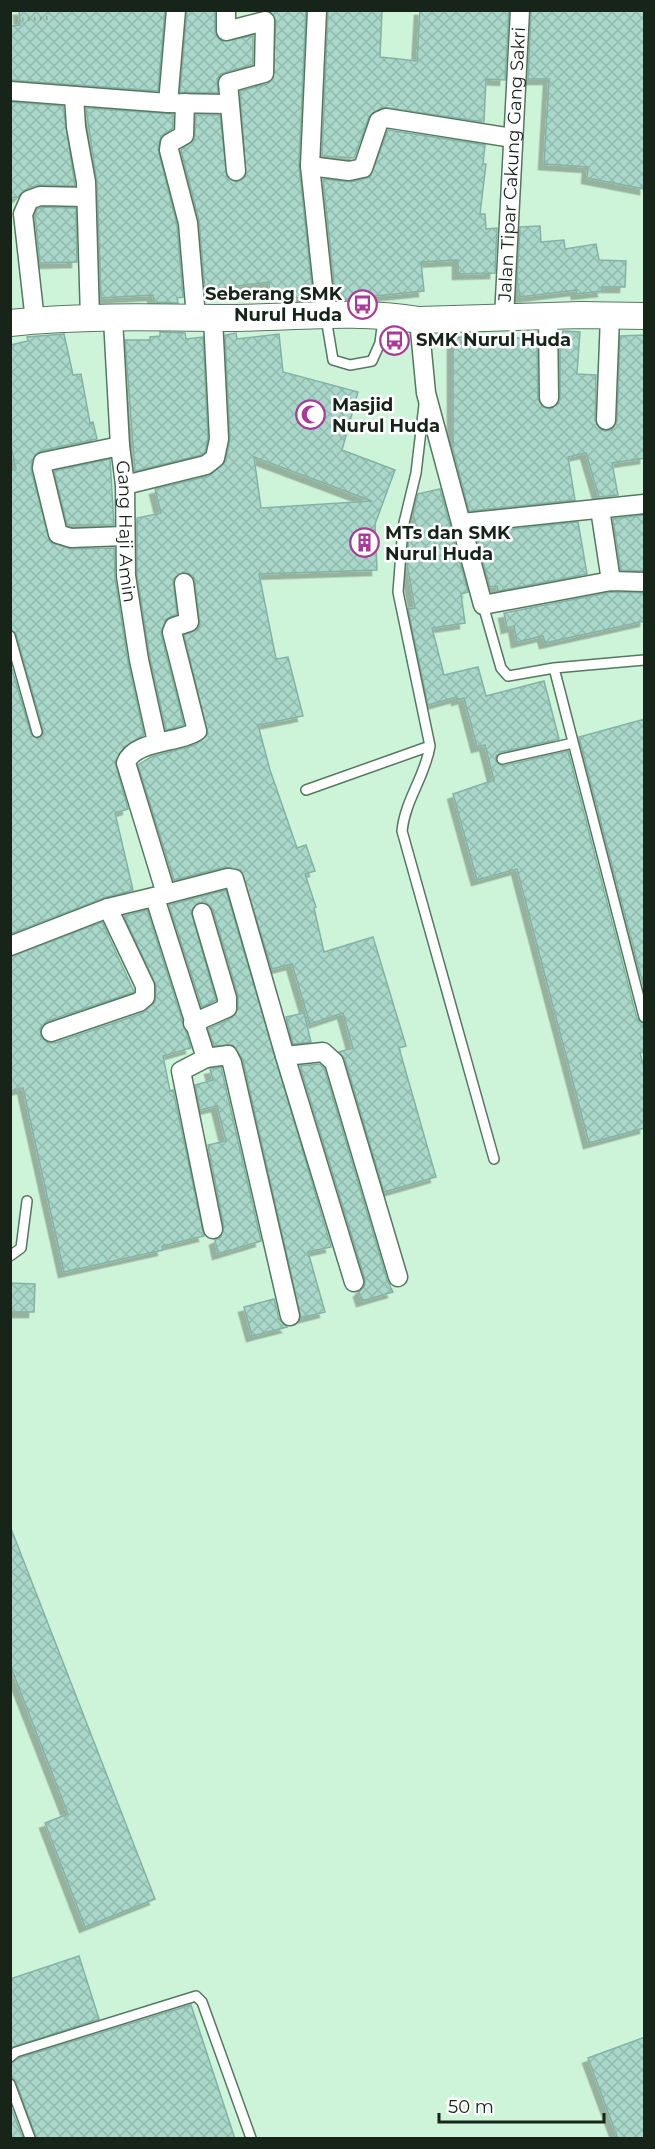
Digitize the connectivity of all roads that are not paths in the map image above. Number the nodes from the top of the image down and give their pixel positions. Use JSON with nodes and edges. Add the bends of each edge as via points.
{"nodes":[{"id":1,"x":176,"y":10,"type":"edge"},
{"id":2,"x":226,"y":10,"type":"edge"},
{"id":3,"x":317,"y":10,"type":"edge"},
{"id":4,"x":520,"y":10,"type":"edge"},
{"id":5,"x":10,"y":91,"type":"edge"},
{"id":6,"x":74,"y":96,"type":"junction"},
{"id":7,"x":176,"y":103,"type":"junction"},
{"id":8,"x":229,"y":104,"type":"junction"},
{"id":9,"x":513,"y":138,"type":"junction"},
{"id":10,"x":310,"y":166,"type":"junction"},
{"id":11,"x":236,"y":171,"type":"dead end"},
{"id":12,"x":86,"y":197,"type":"junction"},
{"id":13,"x":326,"y":315,"type":"junction"},
{"id":14,"x":384,"y":316,"type":"junction"},
{"id":15,"x":548,"y":316,"type":"junction"},
{"id":16,"x":610,"y":316,"type":"junction"},
{"id":17,"x":645,"y":316,"type":"edge"},
{"id":18,"x":205,"y":317,"type":"junction"},
{"id":19,"x":504,"y":318,"type":"junction"},
{"id":20,"x":102,"y":319,"type":"junction"},
{"id":21,"x":419,"y":320,"type":"junction"},
{"id":22,"x":23,"y":322,"type":"edge"},
{"id":23,"x":426,"y":393,"type":"junction"},
{"id":24,"x":549,"y":398,"type":"dead end"},
{"id":25,"x":606,"y":420,"type":"dead end"},
{"id":26,"x":120,"y":446,"type":"junction"},
{"id":27,"x":125,"y":485,"type":"junction"},
{"id":28,"x":645,"y":504,"type":"edge"},
{"id":29,"x":600,"y":508,"type":"junction"},
{"id":30,"x":462,"y":524,"type":"junction"},
{"id":31,"x":124,"y":536,"type":"junction"},
{"id":32,"x":611,"y":581,"type":"junction"},
{"id":33,"x":645,"y":582,"type":"edge"},
{"id":34,"x":184,"y":583,"type":"dead end"},
{"id":35,"x":483,"y":605,"type":"junction"},
{"id":36,"x":10,"y":636,"type":"edge"},
{"id":37,"x":645,"y":660,"type":"edge"},
{"id":38,"x":554,"y":668,"type":"junction"},
{"id":39,"x":37,"y":732,"type":"dead end"},
{"id":40,"x":157,"y":742,"type":"junction"},
{"id":41,"x":573,"y":743,"type":"junction"},
{"id":42,"x":430,"y":746,"type":"junction"},
{"id":43,"x":502,"y":759,"type":"dead end"},
{"id":44,"x":306,"y":790,"type":"dead end"},
{"id":45,"x":161,"y":896,"type":"junction"},
{"id":46,"x":108,"y":908,"type":"junction"},
{"id":47,"x":202,"y":913,"type":"dead end"},
{"id":48,"x":10,"y":946,"type":"edge"},
{"id":49,"x":645,"y":1017,"type":"edge"},
{"id":50,"x":193,"y":1023,"type":"junction"},
{"id":51,"x":51,"y":1032,"type":"dead end"},
{"id":52,"x":285,"y":1056,"type":"junction"},
{"id":53,"x":206,"y":1058,"type":"junction"},
{"id":54,"x":494,"y":1159,"type":"dead end"},
{"id":55,"x":27,"y":1201,"type":"dead end"},
{"id":56,"x":213,"y":1229,"type":"dead end"},
{"id":57,"x":10,"y":1256,"type":"edge"},
{"id":58,"x":398,"y":1277,"type":"dead end"},
{"id":59,"x":354,"y":1282,"type":"dead end"},
{"id":60,"x":290,"y":1316,"type":"dead end"},
{"id":61,"x":10,"y":2057,"type":"edge"},
{"id":62,"x":10,"y":2084,"type":"edge"},
{"id":63,"x":30,"y":2139,"type":"edge"},
{"id":64,"x":251,"y":2139,"type":"edge"}],
"edges":[{"from":1,"to":7,"type":"street"},
{"from":2,"to":8,"type":"street","via":[[226,31],[265,21],[264,73],[229,82]]},
{"from":3,"to":10,"type":"street"},
{"from":4,"to":9,"type":"street","name":"Jalan Tipar Cakung Gang Sakri"},
{"from":5,"to":6,"type":"street"},
{"from":6,"to":7,"type":"street"},
{"from":6,"to":12,"type":"street","name":"Gang Haji Amin"},
{"from":7,"to":8,"type":"street"},
{"from":7,"to":18,"type":"street","via":[[184,135],[170,143],[168,150],[188,223]]},
{"from":8,"to":11,"type":"street"},
{"from":9,"to":10,"type":"street","via":[[386,118],[379,121],[363,168],[349,171]]},
{"from":9,"to":19,"type":"street","name":"Jalan Tipar Cakung Gang Sakri"},
{"from":10,"to":13,"type":"street"},
{"from":12,"to":20,"type":"street","name":"Gang Haji Amin"},
{"from":12,"to":22,"type":"street","via":[[40,196],[29,200],[23,214]]},
{"from":13,"to":14,"type":"street"},
{"from":13,"to":14,"type":"lane","via":[[333,360],[350,366],[372,361],[380,343]]},
{"from":13,"to":18,"type":"street"},
{"from":14,"to":21,"type":"street"},
{"from":15,"to":16,"type":"street"},
{"from":15,"to":19,"type":"street"},
{"from":15,"to":24,"type":"street"},
{"from":16,"to":17,"type":"street"},
{"from":16,"to":25,"type":"street"},
{"from":18,"to":20,"type":"street"},
{"from":18,"to":27,"type":"street","via":[[219,439],[216,458],[206,465]]},
{"from":19,"to":21,"type":"street"},
{"from":20,"to":22,"type":"street"},
{"from":20,"to":26,"type":"street","name":"Gang Haji Amin"},
{"from":21,"to":23,"type":"street"},
{"from":23,"to":30,"type":"street"},
{"from":23,"to":42,"type":"lane","via":[[416,473],[403,527],[398,592]]},
{"from":26,"to":27,"type":"street","name":"Gang Haji Amin"},
{"from":26,"to":31,"type":"street","via":[[44,462],[42,468],[58,534],[71,538]]},
{"from":27,"to":31,"type":"street","name":"Gang Haji Amin"},
{"from":28,"to":29,"type":"street"},
{"from":29,"to":30,"type":"street"},
{"from":29,"to":32,"type":"street"},
{"from":30,"to":35,"type":"street"},
{"from":31,"to":40,"type":"street","name":"Gang Haji Amin","via":[[132,616]]},
{"from":32,"to":33,"type":"street"},
{"from":32,"to":35,"type":"street"},
{"from":34,"to":40,"type":"street","via":[[189,622],[174,627],[172,632],[197,731]]},
{"from":35,"to":38,"type":"lane","via":[[504,674]]},
{"from":36,"to":39,"type":"lane"},
{"from":37,"to":38,"type":"lane"},
{"from":38,"to":41,"type":"lane"},
{"from":40,"to":45,"type":"street","via":[[131,755],[126,763]]},
{"from":41,"to":43,"type":"lane"},
{"from":41,"to":49,"type":"lane"},
{"from":42,"to":44,"type":"lane"},
{"from":42,"to":54,"type":"lane","via":[[427,764],[406,804],[402,831]]},
{"from":45,"to":46,"type":"street"},
{"from":45,"to":50,"type":"street"},
{"from":45,"to":52,"type":"street","via":[[234,879]]},
{"from":46,"to":48,"type":"street"},
{"from":46,"to":51,"type":"street","via":[[145,986],[145,997]]},
{"from":47,"to":50,"type":"street","via":[[227,1008]]},
{"from":50,"to":53,"type":"street"},
{"from":52,"to":58,"type":"street","via":[[323,1052],[334,1062]]},
{"from":52,"to":59,"type":"street"},
{"from":53,"to":56,"type":"street","via":[[181,1071]]},
{"from":53,"to":60,"type":"street","via":[[224,1054],[232,1063]]},
{"from":55,"to":57,"type":"lane","via":[[21,1248]]},
{"from":61,"to":64,"type":"lane","via":[[196,1996],[202,2002]]},
{"from":62,"to":63,"type":"lane"}]}
